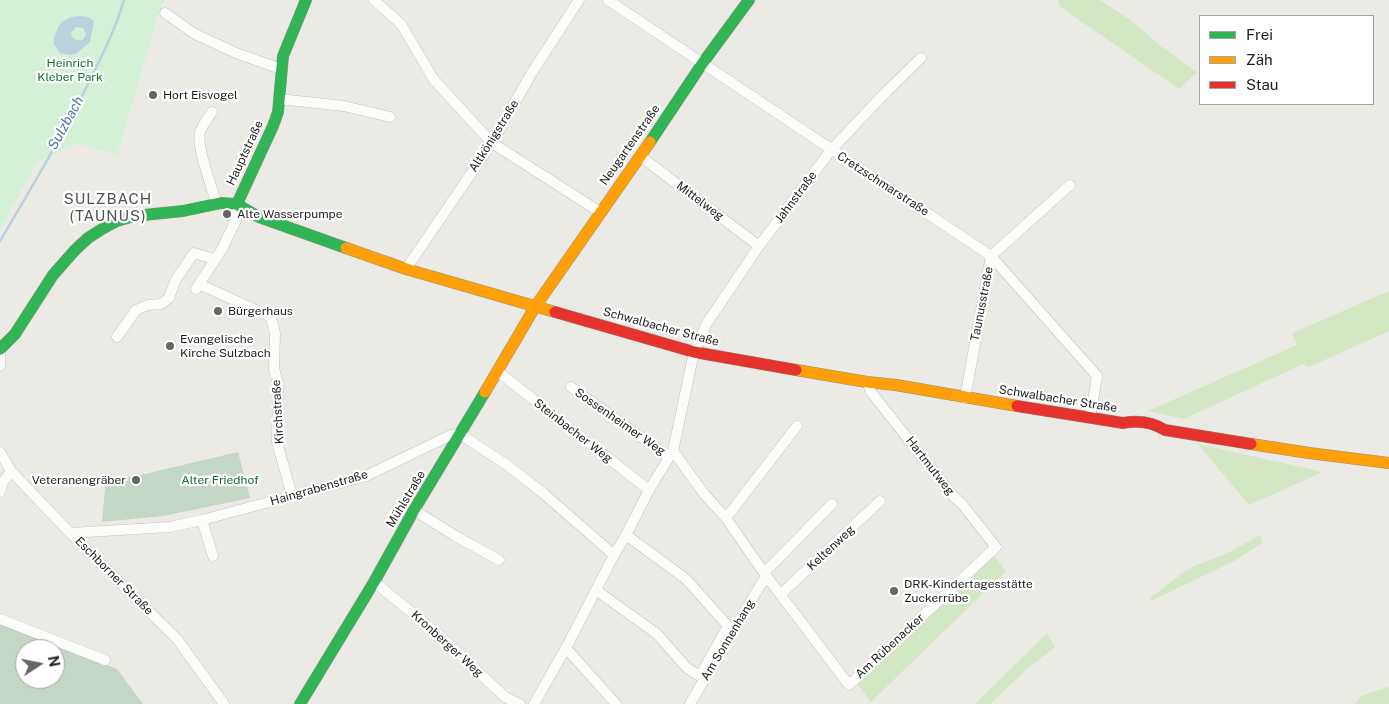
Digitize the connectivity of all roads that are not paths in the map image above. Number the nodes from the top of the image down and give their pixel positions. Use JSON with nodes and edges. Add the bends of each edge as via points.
{"nodes":[{"id":1,"x":306,"y":0,"type":"edge"},
{"id":2,"x":374,"y":0,"type":"edge"},
{"id":3,"x":579,"y":0,"type":"edge"},
{"id":4,"x":608,"y":0,"type":"edge"},
{"id":5,"x":750,"y":0,"type":"edge"},
{"id":6,"x":165,"y":13,"type":"dead end"},
{"id":7,"x":922,"y":58,"type":"dead end"},
{"id":8,"x":702,"y":64,"type":"junction"},
{"id":9,"x":281,"y":69,"type":"junction"},
{"id":10,"x":279,"y":99,"type":"junction"},
{"id":11,"x":212,"y":112,"type":"dead end"},
{"id":12,"x":390,"y":117,"type":"dead end"},
{"id":13,"x":492,"y":143,"type":"junction"},
{"id":14,"x":831,"y":150,"type":"junction"},
{"id":15,"x":640,"y":156,"type":"junction"},
{"id":16,"x":1070,"y":185,"type":"dead end"},
{"id":17,"x":217,"y":204,"type":"junction"},
{"id":18,"x":237,"y":204,"type":"junction"},
{"id":19,"x":600,"y":212,"type":"junction"},
{"id":20,"x":759,"y":246,"type":"junction"},
{"id":21,"x":991,"y":256,"type":"junction"},
{"id":22,"x":214,"y":259,"type":"junction"},
{"id":23,"x":406,"y":269,"type":"junction"},
{"id":24,"x":535,"y":307,"type":"junction"},
{"id":25,"x":117,"y":337,"type":"dead end"},
{"id":26,"x":0,"y":349,"type":"edge"},
{"id":27,"x":694,"y":352,"type":"junction"},
{"id":28,"x":0,"y":355,"type":"edge"},
{"id":29,"x":0,"y":366,"type":"edge"},
{"id":30,"x":497,"y":371,"type":"junction"},
{"id":31,"x":867,"y":382,"type":"junction"},
{"id":32,"x":571,"y":387,"type":"dead end"},
{"id":33,"x":965,"y":398,"type":"junction"},
{"id":34,"x":1090,"y":418,"type":"junction"},
{"id":35,"x":797,"y":426,"type":"dead end"},
{"id":36,"x":460,"y":434,"type":"junction"},
{"id":37,"x":0,"y":452,"type":"edge"},
{"id":38,"x":671,"y":454,"type":"junction"},
{"id":39,"x":1389,"y":463,"type":"edge"},
{"id":40,"x":11,"y":471,"type":"junction"},
{"id":41,"x":649,"y":490,"type":"junction"},
{"id":42,"x":0,"y":492,"type":"edge"},
{"id":43,"x":292,"y":496,"type":"junction"},
{"id":44,"x":880,"y":501,"type":"dead end"},
{"id":45,"x":832,"y":504,"type":"dead end"},
{"id":46,"x":414,"y":510,"type":"junction"},
{"id":47,"x":726,"y":518,"type":"junction"},
{"id":48,"x":202,"y":520,"type":"junction"},
{"id":49,"x":70,"y":533,"type":"junction"},
{"id":50,"x":626,"y":535,"type":"junction"},
{"id":51,"x":996,"y":547,"type":"joint"},
{"id":52,"x":614,"y":555,"type":"junction"},
{"id":53,"x":213,"y":556,"type":"dead end"},
{"id":54,"x":499,"y":560,"type":"dead end"},
{"id":55,"x":765,"y":574,"type":"junction"},
{"id":56,"x":374,"y":582,"type":"junction"},
{"id":57,"x":596,"y":590,"type":"junction"},
{"id":58,"x":781,"y":594,"type":"junction"},
{"id":59,"x":0,"y":619,"type":"edge"},
{"id":60,"x":566,"y":648,"type":"junction"},
{"id":61,"x":105,"y":660,"type":"dead end"},
{"id":62,"x":224,"y":704,"type":"edge"},
{"id":63,"x":300,"y":704,"type":"edge"},
{"id":64,"x":520,"y":704,"type":"edge"},
{"id":65,"x":534,"y":704,"type":"edge"},
{"id":66,"x":616,"y":704,"type":"edge"},
{"id":67,"x":690,"y":704,"type":"edge"}],
"edges":[{"from":1,"to":9,"type":"street","name":"Hauptstraße"},
{"from":2,"to":13,"type":"street","via":[[401,24],[434,80]]},
{"from":3,"to":13,"type":"street","name":"Altkönigstraße","via":[[531,74]]},
{"from":4,"to":8,"type":"street","name":"Cretzschmarstraße"},
{"from":5,"to":8,"type":"street","name":"Neugartenstraße"},
{"from":6,"to":9,"type":"street","via":[[195,34]]},
{"from":7,"to":14,"type":"street","name":"Jahnstraße"},
{"from":8,"to":14,"type":"street","name":"Cretzschmarstraße"},
{"from":8,"to":15,"type":"street","name":"Neugartenstraße"},
{"from":9,"to":10,"type":"street","name":"Hauptstraße"},
{"from":10,"to":12,"type":"street","via":[[344,106]]},
{"from":10,"to":18,"type":"street","name":"Hauptstraße","via":[[270,135]]},
{"from":11,"to":17,"type":"street","via":[[199,140]]},
{"from":13,"to":19,"type":"street"},
{"from":13,"to":23,"type":"street","name":"Altkönigstraße"},
{"from":14,"to":20,"type":"street","name":"Jahnstraße"},
{"from":14,"to":21,"type":"street","name":"Cretzschmarstraße"},
{"from":15,"to":19,"type":"street","name":"Neugartenstraße"},
{"from":15,"to":20,"type":"street","name":"Mittelweg"},
{"from":16,"to":21,"type":"street","name":"Taunusstraße"},
{"from":17,"to":18,"type":"street","name":"Hauptstraße"},
{"from":17,"to":26,"type":"street","name":"Hauptstraße","via":[[134,216],[93,234],[60,266],[14,336]]},
{"from":18,"to":22,"type":"street","via":[[236,220],[222,250]]},
{"from":18,"to":23,"type":"street","name":"Schwalbacher Straße","via":[[259,217]]},
{"from":19,"to":24,"type":"street","name":"Neugartenstraße"},
{"from":20,"to":27,"type":"street","name":"Jahnstraße","via":[[706,323]]},
{"from":21,"to":33,"type":"street","name":"Taunusstraße"},
{"from":21,"to":34,"type":"street","name":"Cretzschmarstraße","via":[[1097,376]]},
{"from":22,"to":25,"type":"street","via":[[194,253],[168,298],[161,304],[136,310]]},
{"from":22,"to":43,"type":"street","name":"Kirchstraße","via":[[197,286],[271,317],[278,385],[278,442]]},
{"from":23,"to":24,"type":"street","name":"Schwalbacher Straße"},
{"from":24,"to":27,"type":"street","name":"Schwalbacher Straße"},
{"from":24,"to":30,"type":"street","name":"Mühlstraße"},
{"from":27,"to":31,"type":"street","name":"Schwalbacher Straße"},
{"from":27,"to":38,"type":"street","name":"Sossenheimer Weg"},
{"from":28,"to":29,"type":"street"},
{"from":30,"to":36,"type":"street","name":"Mühlstraße"},
{"from":30,"to":41,"type":"street","name":"Steinbacher Weg"},
{"from":31,"to":33,"type":"street","name":"Schwalbacher Straße"},
{"from":31,"to":51,"type":"street","name":"Hartmutweg","via":[[892,419]]},
{"from":32,"to":38,"type":"street","name":"Sossenheimer Weg"},
{"from":33,"to":34,"type":"street","name":"Schwalbacher Straße"},
{"from":34,"to":39,"type":"street","name":"Schwalbacher Straße","via":[[1155,424],[1170,430]]},
{"from":35,"to":47,"type":"street"},
{"from":36,"to":43,"type":"street","name":"Haingrabenstraße","via":[[451,435],[366,476]]},
{"from":36,"to":46,"type":"street","name":"Mühlstraße"},
{"from":36,"to":52,"type":"street","via":[[543,494]]},
{"from":37,"to":40,"type":"street","name":"Eschborner Straße"},
{"from":38,"to":41,"type":"street","name":"Sossenheimer Weg"},
{"from":38,"to":47,"type":"street"},
{"from":40,"to":42,"type":"street"},
{"from":40,"to":49,"type":"street","name":"Eschborner Straße"},
{"from":41,"to":50,"type":"street","name":"Sossenheimer Weg"},
{"from":43,"to":48,"type":"street","name":"Haingrabenstraße"},
{"from":44,"to":58,"type":"street","name":"Keltenweg"},
{"from":45,"to":55,"type":"street"},
{"from":46,"to":54,"type":"street"},
{"from":46,"to":56,"type":"street","name":"Mühlstraße"},
{"from":47,"to":55,"type":"street"},
{"from":48,"to":49,"type":"street","name":"Haingrabenstraße","via":[[170,527]]},
{"from":48,"to":53,"type":"street"},
{"from":49,"to":62,"type":"street","name":"Eschborner Straße","via":[[177,639]]},
{"from":50,"to":52,"type":"street","name":"Sossenheimer Weg"},
{"from":50,"to":57,"type":"street","via":[[686,578],[728,626],[700,676],[687,668],[657,634]]},
{"from":51,"to":58,"type":"street","name":"Am Rübenacker","via":[[849,684]]},
{"from":52,"to":57,"type":"street","name":"Sossenheimer Weg"},
{"from":55,"to":58,"type":"street"},
{"from":55,"to":67,"type":"street","name":"Am Sonnenhang"},
{"from":56,"to":63,"type":"street","name":"Mühlstraße"},
{"from":56,"to":64,"type":"street","name":"Kronberger Weg","via":[[437,633],[506,697]]},
{"from":57,"to":60,"type":"street","name":"Sossenheimer Weg"},
{"from":59,"to":61,"type":"street"},
{"from":60,"to":65,"type":"street","name":"Sossenheimer Weg"},
{"from":60,"to":66,"type":"street"}]}
